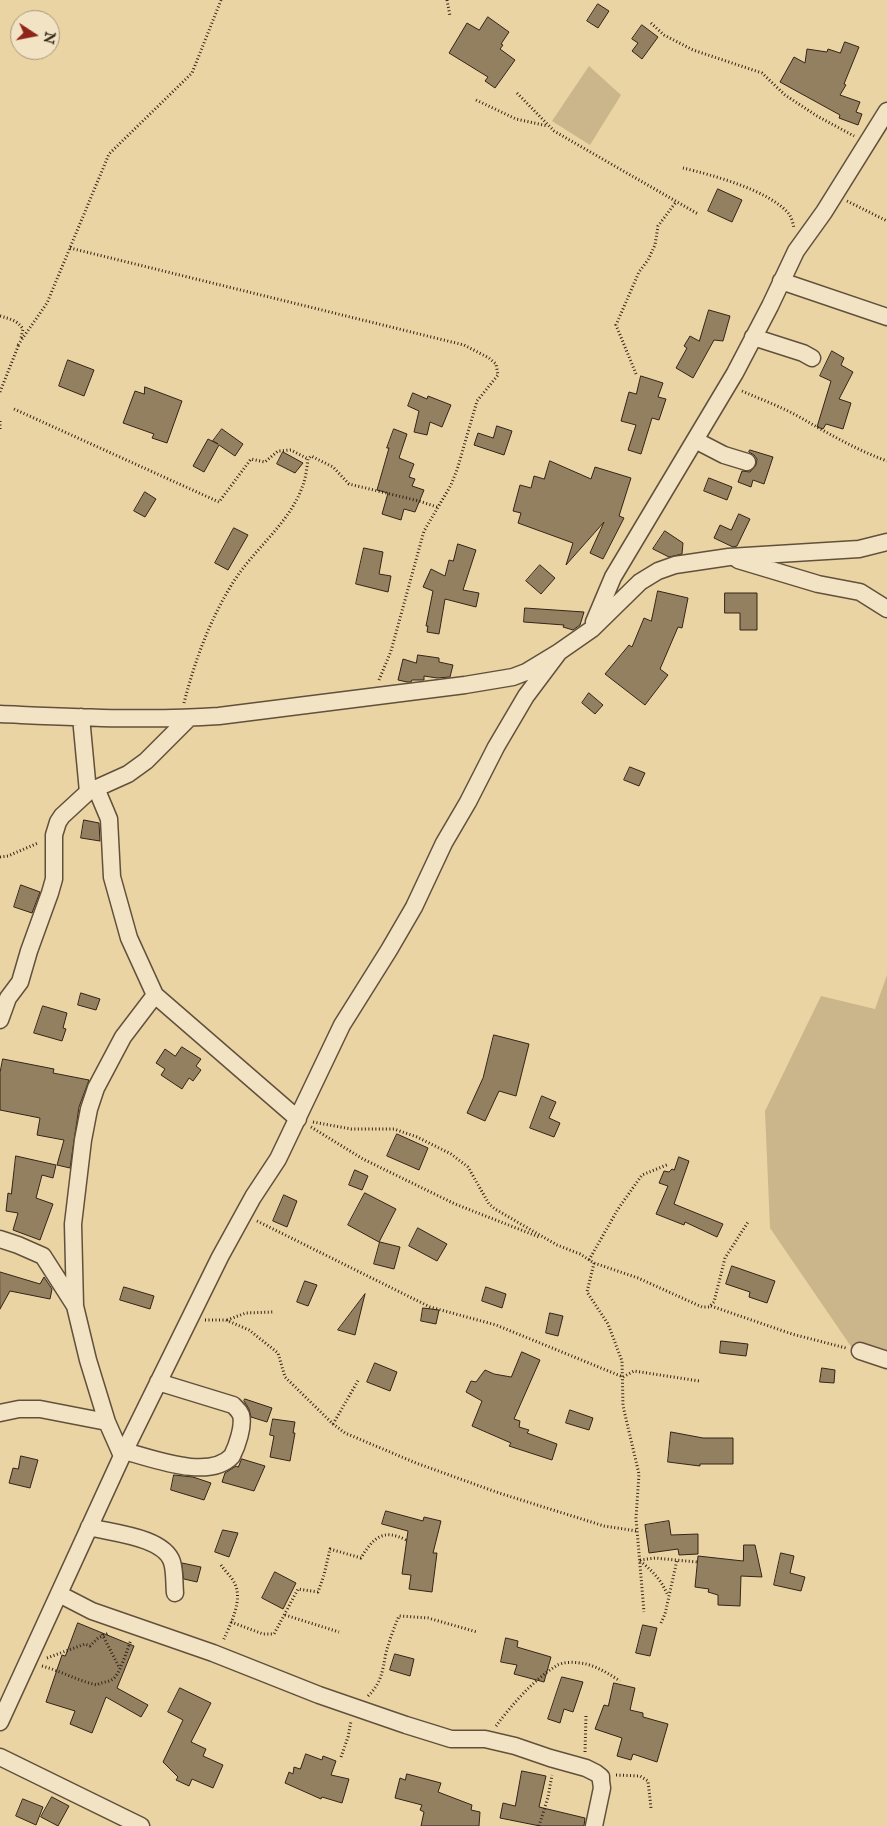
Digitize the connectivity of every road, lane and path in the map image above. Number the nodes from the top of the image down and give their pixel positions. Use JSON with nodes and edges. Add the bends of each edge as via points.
{"nodes":[{"id":1,"x":221,"y":0,"type":"edge"},
{"id":2,"x":447,"y":0,"type":"edge"},
{"id":3,"x":450,"y":16,"type":"dead end"},
{"id":4,"x":651,"y":23,"type":"dead end"},
{"id":5,"x":517,"y":93,"type":"dead end"},
{"id":6,"x":476,"y":100,"type":"dead end"},
{"id":7,"x":887,"y":111,"type":"edge"},
{"id":8,"x":549,"y":126,"type":"junction"},
{"id":9,"x":868,"y":143,"type":"junction"},
{"id":10,"x":683,"y":168,"type":"dead end"},
{"id":11,"x":834,"y":196,"type":"junction"},
{"id":12,"x":676,"y":202,"type":"junction"},
{"id":13,"x":698,"y":214,"type":"dead end"},
{"id":14,"x":887,"y":221,"type":"edge"},
{"id":15,"x":800,"y":246,"type":"junction"},
{"id":16,"x":70,"y":248,"type":"junction"},
{"id":17,"x":781,"y":281,"type":"junction"},
{"id":18,"x":0,"y":316,"type":"edge"},
{"id":19,"x":887,"y":317,"type":"edge"},
{"id":20,"x":753,"y":337,"type":"junction"},
{"id":21,"x":18,"y":345,"type":"junction"},
{"id":22,"x":812,"y":358,"type":"dead end"},
{"id":23,"x":636,"y":374,"type":"dead end"},
{"id":24,"x":728,"y":384,"type":"junction"},
{"id":25,"x":0,"y":392,"type":"edge"},
{"id":26,"x":14,"y":409,"type":"dead end"},
{"id":27,"x":0,"y":421,"type":"edge"},
{"id":28,"x":0,"y":431,"type":"edge"},
{"id":29,"x":695,"y":440,"type":"junction"},
{"id":30,"x":308,"y":459,"type":"junction"},
{"id":31,"x":887,"y":461,"type":"edge"},
{"id":32,"x":747,"y":462,"type":"dead end"},
{"id":33,"x":437,"y":507,"type":"junction"},
{"id":34,"x":887,"y":542,"type":"edge"},
{"id":35,"x":729,"y":557,"type":"junction"},
{"id":36,"x":887,"y":609,"type":"edge"},
{"id":37,"x":592,"y":629,"type":"junction"},
{"id":38,"x":559,"y":652,"type":"junction"},
{"id":39,"x":372,"y":697,"type":"junction"},
{"id":40,"x":0,"y":714,"type":"edge"},
{"id":41,"x":81,"y":717,"type":"junction"},
{"id":42,"x":185,"y":718,"type":"junction"},
{"id":43,"x":92,"y":790,"type":"junction"},
{"id":44,"x":54,"y":835,"type":"junction"},
{"id":45,"x":0,"y":857,"type":"edge"},
{"id":46,"x":155,"y":995,"type":"junction"},
{"id":47,"x":0,"y":1020,"type":"edge"},
{"id":48,"x":298,"y":1119,"type":"junction"},
{"id":49,"x":668,"y":1164,"type":"dead end"},
{"id":50,"x":244,"y":1214,"type":"junction"},
{"id":51,"x":748,"y":1222,"type":"dead end"},
{"id":52,"x":0,"y":1239,"type":"edge"},
{"id":53,"x":550,"y":1241,"type":"junction"},
{"id":54,"x":589,"y":1260,"type":"junction"},
{"id":55,"x":594,"y":1263,"type":"junction"},
{"id":56,"x":75,"y":1306,"type":"junction"},
{"id":57,"x":711,"y":1306,"type":"junction"},
{"id":58,"x":274,"y":1312,"type":"dead end"},
{"id":59,"x":226,"y":1320,"type":"junction"},
{"id":60,"x":188,"y":1322,"type":"junction"},
{"id":61,"x":860,"y":1351,"type":"joint"},
{"id":62,"x":887,"y":1360,"type":"edge"},
{"id":63,"x":623,"y":1377,"type":"junction"},
{"id":64,"x":359,"y":1379,"type":"dead end"},
{"id":65,"x":699,"y":1381,"type":"dead end"},
{"id":66,"x":158,"y":1382,"type":"junction"},
{"id":67,"x":0,"y":1413,"type":"edge"},
{"id":68,"x":108,"y":1422,"type":"junction"},
{"id":69,"x":333,"y":1424,"type":"junction"},
{"id":70,"x":123,"y":1454,"type":"junction"},
{"id":71,"x":89,"y":1527,"type":"junction"},
{"id":72,"x":637,"y":1531,"type":"junction"},
{"id":73,"x":406,"y":1540,"type":"dead end"},
{"id":74,"x":640,"y":1560,"type":"junction"},
{"id":75,"x":676,"y":1560,"type":"junction"},
{"id":76,"x":696,"y":1562,"type":"dead end"},
{"id":77,"x":221,"y":1565,"type":"dead end"},
{"id":78,"x":175,"y":1593,"type":"dead end"},
{"id":79,"x":59,"y":1594,"type":"junction"},
{"id":80,"x":669,"y":1598,"type":"junction"},
{"id":81,"x":644,"y":1612,"type":"dead end"},
{"id":82,"x":285,"y":1615,"type":"junction"},
{"id":83,"x":231,"y":1622,"type":"junction"},
{"id":84,"x":661,"y":1623,"type":"dead end"},
{"id":85,"x":135,"y":1629,"type":"junction"},
{"id":86,"x":339,"y":1632,"type":"dead end"},
{"id":87,"x":477,"y":1632,"type":"dead end"},
{"id":88,"x":103,"y":1635,"type":"junction"},
{"id":89,"x":213,"y":1653,"type":"junction"},
{"id":90,"x":119,"y":1668,"type":"junction"},
{"id":91,"x":620,"y":1681,"type":"dead end"},
{"id":92,"x":352,"y":1707,"type":"junction"},
{"id":93,"x":586,"y":1714,"type":"dead end"},
{"id":94,"x":0,"y":1722,"type":"edge"},
{"id":95,"x":488,"y":1740,"type":"junction"},
{"id":96,"x":0,"y":1757,"type":"edge"},
{"id":97,"x":341,"y":1757,"type":"dead end"},
{"id":98,"x":555,"y":1759,"type":"junction"},
{"id":99,"x":579,"y":1766,"type":"junction"},
{"id":100,"x":601,"y":1781,"type":"junction"},
{"id":101,"x":651,"y":1808,"type":"dead end"},
{"id":102,"x":141,"y":1826,"type":"edge"},
{"id":103,"x":539,"y":1826,"type":"edge"},
{"id":104,"x":594,"y":1826,"type":"edge"}],
"edges":[{"from":1,"to":16,"type":"path","via":[[192,73],[109,154]]},
{"from":2,"to":3,"type":"path"},
{"from":4,"to":9,"type":"path","via":[[693,50],[762,73],[785,96]]},
{"from":5,"to":8,"type":"path"},
{"from":6,"to":8,"type":"path","via":[[516,119]]},
{"from":7,"to":9,"type":"street"},
{"from":8,"to":12,"type":"path"},
{"from":9,"to":11,"type":"street"},
{"from":10,"to":15,"type":"path","via":[[756,191],[780,206],[790,215]]},
{"from":11,"to":14,"type":"path"},
{"from":11,"to":15,"type":"street"},
{"from":12,"to":13,"type":"path"},
{"from":12,"to":23,"type":"path","via":[[658,226],[655,245],[639,272],[616,325]]},
{"from":15,"to":17,"type":"street"},
{"from":16,"to":21,"type":"path","via":[[47,303]]},
{"from":16,"to":33,"type":"path","via":[[464,345],[489,358],[498,368],[498,375],[477,401],[457,470]]},
{"from":17,"to":19,"type":"street"},
{"from":17,"to":20,"type":"street"},
{"from":18,"to":21,"type":"path","via":[[16,321],[23,329]]},
{"from":20,"to":22,"type":"street"},
{"from":20,"to":24,"type":"street"},
{"from":21,"to":25,"type":"path"},
{"from":24,"to":29,"type":"street"},
{"from":24,"to":31,"type":"path"},
{"from":26,"to":30,"type":"path","via":[[219,502],[251,459],[265,462],[278,450],[291,450]]},
{"from":27,"to":28,"type":"path"},
{"from":29,"to":32,"type":"street","via":[[724,455]]},
{"from":29,"to":37,"type":"street","via":[[613,577]]},
{"from":30,"to":33,"type":"path","via":[[312,456],[333,467],[349,484]]},
{"from":30,"to":42,"type":"path","via":[[304,484],[282,522],[235,579],[217,609],[198,654]]},
{"from":33,"to":39,"type":"path","via":[[424,531],[391,651]]},
{"from":34,"to":35,"type":"street","via":[[858,549]]},
{"from":35,"to":36,"type":"street","via":[[818,584],[860,592]]},
{"from":35,"to":37,"type":"street","via":[[675,565],[658,571],[640,582]]},
{"from":37,"to":38,"type":"street"},
{"from":38,"to":39,"type":"street","via":[[513,677]]},
{"from":38,"to":48,"type":"street","via":[[526,696],[496,747],[410,914],[342,1025]]},
{"from":39,"to":42,"type":"street"},
{"from":40,"to":41,"type":"street"},
{"from":41,"to":42,"type":"street"},
{"from":41,"to":43,"type":"street"},
{"from":42,"to":43,"type":"street","via":[[146,762]]},
{"from":43,"to":44,"type":"street","via":[[62,816]]},
{"from":43,"to":46,"type":"street","via":[[109,819],[112,877],[129,938]]},
{"from":44,"to":45,"type":"path"},
{"from":44,"to":47,"type":"street","via":[[54,879],[49,899],[20,982],[8,998]]},
{"from":46,"to":48,"type":"street"},
{"from":46,"to":56,"type":"street","via":[[123,1037],[96,1088],[89,1109],[82,1140],[73,1224]]},
{"from":48,"to":50,"type":"street"},
{"from":48,"to":53,"type":"path","via":[[363,1159],[446,1200]]},
{"from":48,"to":53,"type":"path","via":[[351,1129],[394,1129],[417,1137],[451,1154],[468,1167],[495,1209]]},
{"from":49,"to":54,"type":"path","via":[[642,1175],[618,1208]]},
{"from":50,"to":60,"type":"street"},
{"from":50,"to":63,"type":"path","via":[[430,1307],[496,1325]]},
{"from":51,"to":57,"type":"path","via":[[725,1258]]},
{"from":52,"to":56,"type":"street","via":[[43,1256]]},
{"from":53,"to":54,"type":"path"},
{"from":54,"to":55,"type":"path"},
{"from":55,"to":57,"type":"path","via":[[638,1278],[702,1307]]},
{"from":55,"to":63,"type":"path","via":[[587,1292],[608,1324],[622,1361]]},
{"from":56,"to":68,"type":"street"},
{"from":57,"to":61,"type":"path","via":[[792,1334]]},
{"from":58,"to":59,"type":"path","via":[[246,1313]]},
{"from":59,"to":60,"type":"path"},
{"from":59,"to":69,"type":"path","via":[[249,1330],[278,1352],[285,1377]]},
{"from":60,"to":66,"type":"street"},
{"from":61,"to":62,"type":"street"},
{"from":63,"to":65,"type":"path","via":[[634,1371]]},
{"from":63,"to":72,"type":"path","via":[[623,1406],[639,1474]]},
{"from":64,"to":69,"type":"path"},
{"from":66,"to":70,"type":"street"},
{"from":66,"to":70,"type":"street","via":[[233,1405],[242,1417],[232,1456],[216,1466],[203,1468]]},
{"from":67,"to":68,"type":"street","via":[[40,1409]]},
{"from":68,"to":70,"type":"street"},
{"from":69,"to":72,"type":"path","via":[[345,1433],[416,1463],[499,1493],[604,1526]]},
{"from":70,"to":71,"type":"street"},
{"from":71,"to":78,"type":"street","via":[[144,1540],[166,1551],[172,1561]]},
{"from":71,"to":79,"type":"street"},
{"from":72,"to":74,"type":"path"},
{"from":73,"to":82,"type":"path","via":[[396,1534],[386,1534],[370,1544],[361,1558],[330,1549],[318,1592],[298,1589]]},
{"from":74,"to":75,"type":"path"},
{"from":74,"to":80,"type":"path","via":[[654,1572]]},
{"from":74,"to":81,"type":"path"},
{"from":75,"to":76,"type":"path"},
{"from":75,"to":80,"type":"path"},
{"from":77,"to":83,"type":"path","via":[[236,1585],[237,1600]]},
{"from":79,"to":85,"type":"street"},
{"from":79,"to":94,"type":"street"},
{"from":80,"to":84,"type":"path"},
{"from":82,"to":83,"type":"path","via":[[274,1634],[263,1634]]},
{"from":82,"to":86,"type":"path"},
{"from":83,"to":89,"type":"path","via":[[223,1641]]},
{"from":85,"to":88,"type":"path"},
{"from":85,"to":89,"type":"street"},
{"from":85,"to":90,"type":"path"},
{"from":87,"to":92,"type":"path","via":[[428,1618],[399,1616],[378,1686],[366,1699]]},
{"from":88,"to":90,"type":"path"},
{"from":88,"to":90,"type":"path","via":[[90,1646],[85,1644],[36,1664],[97,1685],[115,1677]]},
{"from":89,"to":92,"type":"street"},
{"from":91,"to":95,"type":"path","via":[[585,1663],[569,1662],[556,1666],[505,1714]]},
{"from":92,"to":95,"type":"street","via":[[451,1739]]},
{"from":92,"to":97,"type":"path","via":[[348,1737]]},
{"from":93,"to":99,"type":"path","via":[[586,1749]]},
{"from":95,"to":98,"type":"street"},
{"from":96,"to":102,"type":"street"},
{"from":98,"to":99,"type":"street"},
{"from":98,"to":103,"type":"path"},
{"from":99,"to":100,"type":"street","via":[[596,1773]]},
{"from":100,"to":101,"type":"path","via":[[615,1775],[640,1776],[648,1781]]},
{"from":100,"to":104,"type":"street"}]}
